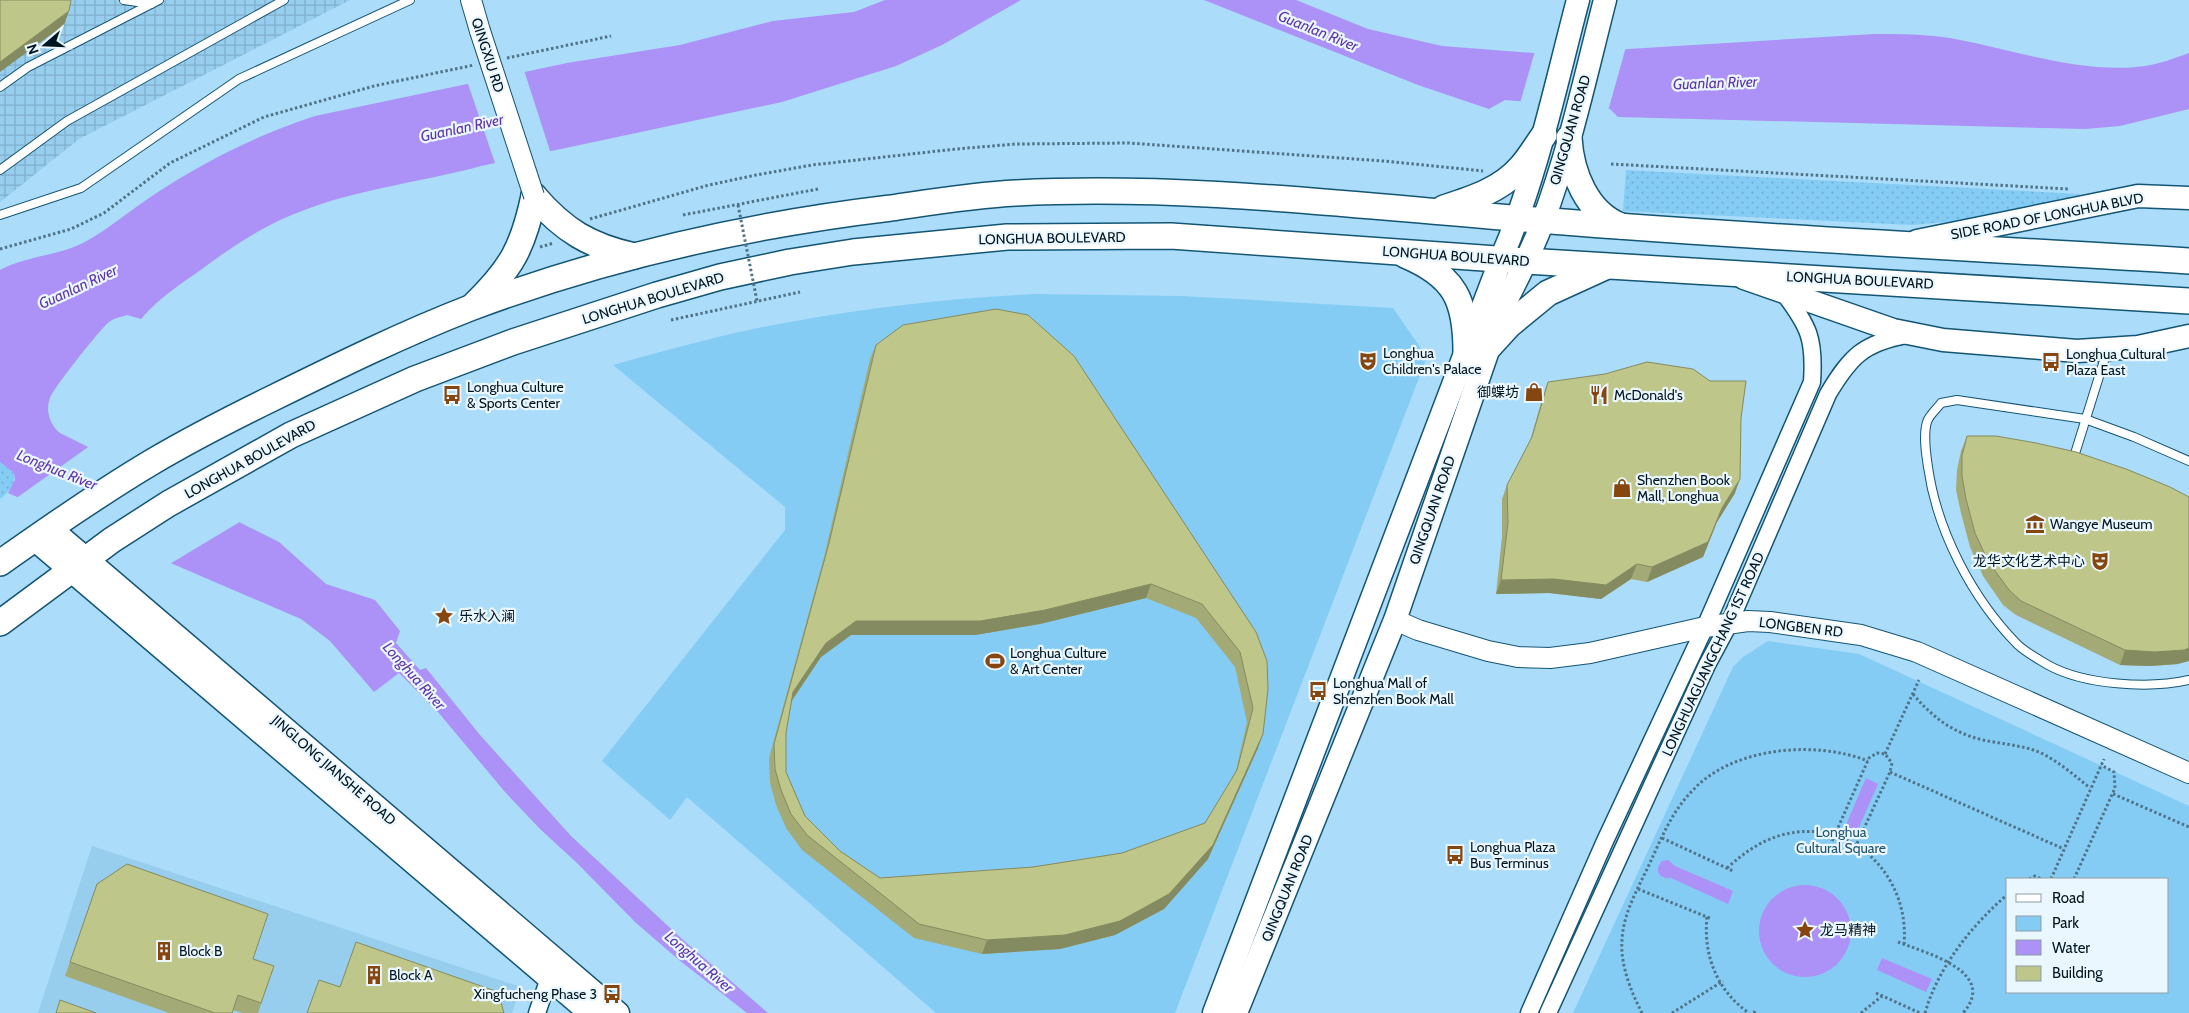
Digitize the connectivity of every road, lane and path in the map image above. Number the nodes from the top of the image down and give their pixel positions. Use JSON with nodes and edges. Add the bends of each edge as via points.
{"nodes":[{"id":1,"x":124,"y":0,"type":"edge"},
{"id":2,"x":159,"y":0,"type":"edge"},
{"id":3,"x":284,"y":0,"type":"edge"},
{"id":4,"x":410,"y":0,"type":"edge"},
{"id":5,"x":471,"y":0,"type":"edge"},
{"id":6,"x":151,"y":4,"type":"junction"},
{"id":7,"x":1576,"y":6,"type":"edge"},
{"id":8,"x":1603,"y":7,"type":"edge"},
{"id":9,"x":611,"y":36,"type":"dead end"},
{"id":10,"x":498,"y":60,"type":"dead end"},
{"id":11,"x":478,"y":64,"type":"dead end"},
{"id":12,"x":0,"y":87,"type":"edge"},
{"id":13,"x":1544,"y":135,"type":"junction"},
{"id":14,"x":1569,"y":138,"type":"junction"},
{"id":15,"x":1610,"y":164,"type":"dead end"},
{"id":16,"x":0,"y":170,"type":"edge"},
{"id":17,"x":1489,"y":175,"type":"dead end"},
{"id":18,"x":818,"y":189,"type":"dead end"},
{"id":19,"x":2069,"y":189,"type":"dead end"},
{"id":20,"x":534,"y":196,"type":"junction"},
{"id":21,"x":2189,"y":198,"type":"edge"},
{"id":22,"x":738,"y":205,"type":"junction"},
{"id":23,"x":1434,"y":211,"type":"junction"},
{"id":24,"x":682,"y":215,"type":"dead end"},
{"id":25,"x":0,"y":216,"type":"edge"},
{"id":26,"x":1518,"y":218,"type":"junction"},
{"id":27,"x":585,"y":220,"type":"dead end"},
{"id":28,"x":1543,"y":221,"type":"junction"},
{"id":29,"x":1624,"y":227,"type":"junction"},
{"id":30,"x":564,"y":241,"type":"dead end"},
{"id":31,"x":1906,"y":243,"type":"junction"},
{"id":32,"x":535,"y":248,"type":"dead end"},
{"id":33,"x":0,"y":249,"type":"edge"},
{"id":34,"x":1395,"y":251,"type":"junction"},
{"id":35,"x":635,"y":257,"type":"junction"},
{"id":36,"x":1501,"y":259,"type":"junction"},
{"id":37,"x":1526,"y":261,"type":"junction"},
{"id":38,"x":2189,"y":261,"type":"edge"},
{"id":39,"x":1609,"y":266,"type":"junction"},
{"id":40,"x":1731,"y":273,"type":"junction"},
{"id":41,"x":800,"y":292,"type":"dead end"},
{"id":42,"x":1782,"y":292,"type":"junction"},
{"id":43,"x":757,"y":301,"type":"junction"},
{"id":44,"x":2189,"y":301,"type":"edge"},
{"id":45,"x":472,"y":308,"type":"junction"},
{"id":46,"x":671,"y":320,"type":"dead end"},
{"id":47,"x":1914,"y":334,"type":"junction"},
{"id":48,"x":2189,"y":336,"type":"edge"},
{"id":49,"x":2107,"y":350,"type":"junction"},
{"id":50,"x":1477,"y":351,"type":"junction"},
{"id":51,"x":2085,"y":419,"type":"junction"},
{"id":52,"x":2189,"y":461,"type":"edge"},
{"id":53,"x":2071,"y":466,"type":"edge"},
{"id":54,"x":51,"y":527,"type":"junction"},
{"id":55,"x":0,"y":563,"type":"edge"},
{"id":56,"x":78,"y":564,"type":"junction"},
{"id":57,"x":1395,"y":620,"type":"junction"},
{"id":58,"x":0,"y":623,"type":"edge"},
{"id":59,"x":1729,"y":624,"type":"junction"},
{"id":60,"x":1705,"y":627,"type":"junction"},
{"id":61,"x":1919,"y":680,"type":"dead end"},
{"id":62,"x":2189,"y":680,"type":"edge"},
{"id":63,"x":1913,"y":694,"type":"junction"},
{"id":64,"x":1885,"y":754,"type":"junction"},
{"id":65,"x":2104,"y":759,"type":"dead end"},
{"id":66,"x":1868,"y":761,"type":"junction"},
{"id":67,"x":2102,"y":765,"type":"junction"},
{"id":68,"x":1890,"y":772,"type":"junction"},
{"id":69,"x":2189,"y":773,"type":"edge"},
{"id":70,"x":2090,"y":788,"type":"junction"},
{"id":71,"x":2113,"y":794,"type":"junction"},
{"id":72,"x":2189,"y":827,"type":"edge"},
{"id":73,"x":1834,"y":836,"type":"junction"},
{"id":74,"x":1662,"y":838,"type":"junction"},
{"id":75,"x":1832,"y":841,"type":"dead end"},
{"id":76,"x":1855,"y":848,"type":"junction"},
{"id":77,"x":2064,"y":849,"type":"junction"},
{"id":78,"x":1727,"y":868,"type":"junction"},
{"id":79,"x":1733,"y":871,"type":"dead end"},
{"id":80,"x":2050,"y":878,"type":"edge"},
{"id":81,"x":2074,"y":878,"type":"edge"},
{"id":82,"x":1638,"y":889,"type":"junction"},
{"id":83,"x":2006,"y":896,"type":"edge"},
{"id":84,"x":1707,"y":917,"type":"junction"},
{"id":85,"x":1712,"y":919,"type":"dead end"},
{"id":86,"x":1898,"y":942,"type":"dead end"},
{"id":87,"x":1904,"y":944,"type":"junction"},
{"id":88,"x":1949,"y":963,"type":"junction"},
{"id":89,"x":549,"y":978,"type":"junction"},
{"id":90,"x":1722,"y":982,"type":"junction"},
{"id":91,"x":1876,"y":993,"type":"dead end"},
{"id":92,"x":1882,"y":996,"type":"junction"},
{"id":93,"x":537,"y":1013,"type":"edge"},
{"id":94,"x":590,"y":1013,"type":"edge"},
{"id":95,"x":618,"y":1013,"type":"edge"},
{"id":96,"x":1214,"y":1013,"type":"edge"},
{"id":97,"x":1236,"y":1013,"type":"edge"},
{"id":98,"x":1529,"y":1013,"type":"edge"},
{"id":99,"x":1548,"y":1013,"type":"edge"},
{"id":100,"x":1642,"y":1013,"type":"edge"},
{"id":101,"x":1672,"y":1013,"type":"edge"},
{"id":102,"x":1749,"y":1013,"type":"edge"},
{"id":103,"x":1861,"y":1013,"type":"edge"},
{"id":104,"x":1920,"y":1013,"type":"edge"},
{"id":105,"x":1925,"y":1013,"type":"edge"},
{"id":106,"x":1964,"y":1013,"type":"edge"}],
"edges":[{"from":1,"to":6,"type":"lane"},
{"from":2,"to":6,"type":"lane"},
{"from":3,"to":16,"type":"lane","via":[[67,121]]},
{"from":4,"to":25,"type":"lane","via":[[239,79],[82,188]]},
{"from":5,"to":20,"type":"street","name":"QINGXIU RD","bridge":true},
{"from":6,"to":12,"type":"lane","via":[[28,67]]},
{"from":7,"to":13,"type":"main road","name":"QINGQUAN ROAD"},
{"from":8,"to":14,"type":"main road","name":"QINGQUAN ROAD"},
{"from":9,"to":10,"type":"path"},
{"from":11,"to":33,"type":"path","via":[[374,86],[264,117],[170,163],[104,213],[71,228]]},
{"from":13,"to":23,"type":"main road","via":[[1522,166],[1501,185]]},
{"from":13,"to":26,"type":"main road","name":"QINGQUAN ROAD"},
{"from":14,"to":28,"type":"main road","name":"QINGQUAN ROAD"},
{"from":14,"to":29,"type":"main road","via":[[1584,194],[1604,218]]},
{"from":15,"to":19,"type":"path"},
{"from":17,"to":27,"type":"path","via":[[1477,170],[1383,161],[1129,143],[1016,144],[812,165],[766,173],[709,185]]},
{"from":18,"to":22,"type":"path"},
{"from":20,"to":35,"type":"main road","via":[[555,219],[582,239]]},
{"from":20,"to":45,"type":"main road","via":[[521,244],[512,262]]},
{"from":21,"to":31,"type":"main road","name":"SIDE ROAD OF LONGHUA BLVD","via":[[2138,196]]},
{"from":22,"to":24,"type":"path"},
{"from":22,"to":43,"type":"path","bridge":true},
{"from":23,"to":26,"type":"main road"},
{"from":23,"to":35,"type":"main road","via":[[1172,193],[1011,193],[832,215],[750,229]]},
{"from":26,"to":28,"type":"main road"},
{"from":26,"to":36,"type":"main road","name":"QINGQUAN ROAD"},
{"from":28,"to":29,"type":"main road"},
{"from":28,"to":37,"type":"main road","name":"QINGQUAN ROAD"},
{"from":29,"to":31,"type":"main road"},
{"from":30,"to":32,"type":"path"},
{"from":31,"to":38,"type":"main road"},
{"from":34,"to":36,"type":"main road","name":"LONGHUA BOULEVARD"},
{"from":34,"to":50,"type":"main road","via":[[1425,265],[1455,291]]},
{"from":34,"to":56,"type":"main road","name":"LONGHUA BOULEVARD","via":[[1171,236],[1036,237],[853,252],[720,277],[657,294],[513,342],[415,379],[318,422],[168,504]]},
{"from":35,"to":45,"type":"main road"},
{"from":36,"to":37,"type":"main road","name":"LONGHUA BOULEVARD"},
{"from":36,"to":50,"type":"main road","name":"QINGQUAN ROAD"},
{"from":37,"to":39,"type":"main road","name":"LONGHUA BOULEVARD"},
{"from":37,"to":50,"type":"main road","name":"QINGQUAN ROAD"},
{"from":39,"to":40,"type":"main road","name":"LONGHUA BOULEVARD"},
{"from":39,"to":50,"type":"main road","via":[[1548,293]]},
{"from":40,"to":42,"type":"main road"},
{"from":40,"to":44,"type":"main road","name":"LONGHUA BOULEVARD"},
{"from":41,"to":43,"type":"path"},
{"from":42,"to":47,"type":"main road","via":[[1893,330]]},
{"from":42,"to":60,"type":"street","name":"LONGHUAGUANGCHANG 1ST ROAD","via":[[1810,334],[1814,359],[1812,382]]},
{"from":43,"to":46,"type":"path"},
{"from":45,"to":54,"type":"main road","via":[[383,345],[200,435]]},
{"from":47,"to":49,"type":"main road","via":[[1943,340],[2077,351]]},
{"from":47,"to":59,"type":"street","name":"LONGHUAGUANGCHANG 1ST ROAD","via":[[1889,338],[1871,346],[1854,357],[1841,372],[1818,415]]},
{"from":48,"to":49,"type":"main road"},
{"from":49,"to":51,"type":"lane"},
{"from":50,"to":57,"type":"main road","name":"QINGQUAN ROAD"},
{"from":50,"to":96,"type":"main road","name":"QINGQUAN ROAD"},
{"from":51,"to":52,"type":"lane"},
{"from":51,"to":53,"type":"lane"},
{"from":51,"to":62,"type":"lane","via":[[1956,400],[1941,403],[1927,421],[1926,450],[1931,488],[1939,514],[1965,575],[1986,607],[2018,645],[2050,666],[2088,679],[2134,685],[2174,684]]},
{"from":54,"to":55,"type":"main road"},
{"from":54,"to":56,"type":"main road","name":"JINGLONG JIANSHE ROAD"},
{"from":56,"to":58,"type":"main road","name":"LONGHUA BOULEVARD"},
{"from":56,"to":89,"type":"main road","name":"JINGLONG JIANSHE ROAD"},
{"from":56,"to":95,"type":"main road","name":"JINGLONG JIANSHE ROAD"},
{"from":57,"to":60,"type":"street","name":"LONGBEN RD","via":[[1488,651],[1518,657],[1550,658],[1590,653]]},
{"from":57,"to":97,"type":"main road","name":"QINGQUAN ROAD"},
{"from":59,"to":60,"type":"street","name":"LONGBEN RD"},
{"from":59,"to":69,"type":"street","name":"LONGBEN RD","via":[[1770,622],[1861,635],[1896,645]]},
{"from":59,"to":99,"type":"street","name":"LONGHUAGUANGCHANG 1ST ROAD","via":[[1707,664]]},
{"from":60,"to":98,"type":"street","name":"LONGHUAGUANGCHANG 1ST ROAD"},
{"from":61,"to":63,"type":"path"},
{"from":63,"to":64,"type":"path"},
{"from":63,"to":70,"type":"path","via":[[1950,729],[2040,752]]},
{"from":64,"to":66,"type":"path","via":[[1877,753]]},
{"from":64,"to":68,"type":"path","via":[[1892,763]]},
{"from":65,"to":67,"type":"path"},
{"from":66,"to":73,"type":"path"},
{"from":66,"to":74,"type":"path","via":[[1838,751],[1815,749],[1792,749],[1745,759],[1708,776],[1693,789],[1679,806]]},
{"from":67,"to":70,"type":"path"},
{"from":67,"to":71,"type":"path","via":[[2114,772]]},
{"from":68,"to":76,"type":"path"},
{"from":68,"to":77,"type":"path"},
{"from":70,"to":77,"type":"path"},
{"from":71,"to":72,"type":"path"},
{"from":71,"to":81,"type":"path"},
{"from":73,"to":75,"type":"path"},
{"from":73,"to":76,"type":"path"},
{"from":73,"to":78,"type":"path","via":[[1801,832],[1772,838],[1756,845]]},
{"from":74,"to":78,"type":"path"},
{"from":74,"to":82,"type":"path"},
{"from":76,"to":87,"type":"path","via":[[1875,860],[1895,887],[1904,918]]},
{"from":77,"to":80,"type":"path"},
{"from":78,"to":79,"type":"path"},
{"from":82,"to":84,"type":"path"},
{"from":82,"to":100,"type":"path","via":[[1625,922],[1622,941],[1624,962]]},
{"from":83,"to":88,"type":"path","via":[[1974,928]]},
{"from":84,"to":85,"type":"path"},
{"from":84,"to":90,"type":"path","via":[[1706,945],[1715,975]]},
{"from":86,"to":87,"type":"path"},
{"from":87,"to":88,"type":"path"},
{"from":88,"to":105,"type":"path"},
{"from":88,"to":106,"type":"path","via":[[1959,968],[1972,986],[1973,996]]},
{"from":89,"to":93,"type":"street"},
{"from":89,"to":94,"type":"main road","name":"JINGLONG JIANSHE ROAD"},
{"from":90,"to":101,"type":"path"},
{"from":90,"to":102,"type":"path","via":[[1736,1003]]},
{"from":91,"to":92,"type":"path"},
{"from":92,"to":103,"type":"path"},
{"from":92,"to":104,"type":"path"}]}
